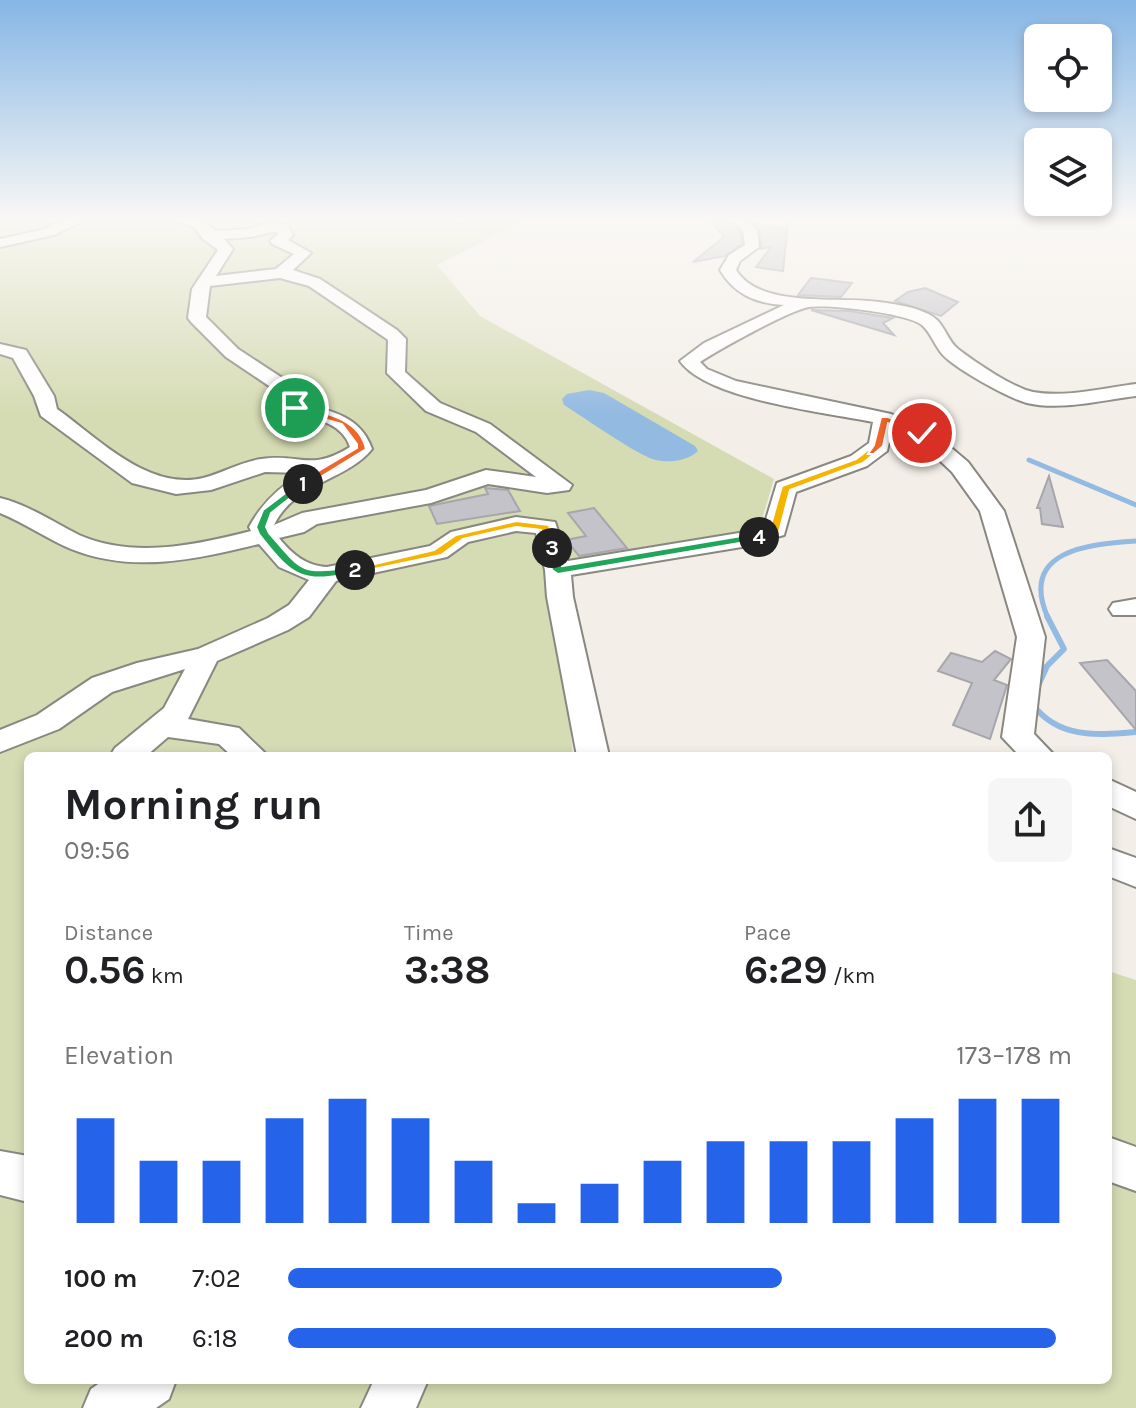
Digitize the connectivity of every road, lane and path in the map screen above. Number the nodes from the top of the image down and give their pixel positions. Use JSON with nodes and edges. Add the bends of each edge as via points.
{"nodes":[{"id":1,"x":204,"y":284,"type":"edge"},
{"id":2,"x":320,"y":284,"type":"edge"},
{"id":3,"x":737,"y":284,"type":"edge"},
{"id":4,"x":805,"y":302,"type":"junction"},
{"id":5,"x":0,"y":349,"type":"edge"},
{"id":6,"x":1136,"y":390,"type":"edge"},
{"id":7,"x":884,"y":418,"type":"junction"},
{"id":8,"x":329,"y":468,"type":"junction"},
{"id":9,"x":0,"y":505,"type":"edge"},
{"id":10,"x":264,"y":534,"type":"junction"},
{"id":11,"x":568,"y":568,"type":"junction"},
{"id":12,"x":327,"y":575,"type":"junction"},
{"id":13,"x":206,"y":656,"type":"junction"},
{"id":14,"x":163,"y":726,"type":"junction"},
{"id":15,"x":0,"y":742,"type":"edge"},
{"id":16,"x":131,"y":752,"type":"edge"},
{"id":17,"x":247,"y":752,"type":"edge"},
{"id":18,"x":592,"y":752,"type":"edge"},
{"id":19,"x":1035,"y":752,"type":"edge"},
{"id":20,"x":1112,"y":793,"type":"edge"},
{"id":21,"x":1136,"y":807,"type":"edge"},
{"id":22,"x":1112,"y":863,"type":"edge"},
{"id":23,"x":1136,"y":873,"type":"edge"},
{"id":24,"x":1112,"y":1160,"type":"edge"},
{"id":25,"x":1136,"y":1169,"type":"edge"},
{"id":26,"x":0,"y":1173,"type":"edge"},
{"id":27,"x":24,"y":1178,"type":"edge"},
{"id":28,"x":144,"y":1384,"type":"edge"},
{"id":29,"x":400,"y":1384,"type":"edge"},
{"id":30,"x":110,"y":1408,"type":"edge"},
{"id":31,"x":388,"y":1408,"type":"edge"}],
"edges":[{"from":1,"to":8,"type":"street","via":[[197,318],[232,353],[286,389],[295,408],[345,422],[361,444]]},
{"from":2,"to":10,"type":"street","via":[[397,339],[396,373],[433,407],[483,428],[561,485],[486,477],[431,496],[310,518]]},
{"from":3,"to":4,"type":"street","via":[[749,293]]},
{"from":4,"to":6,"type":"street","via":[[880,307],[921,317],[950,352],[1031,398]]},
{"from":4,"to":7,"type":"street","via":[[689,361],[700,373],[740,389]]},
{"from":5,"to":8,"type":"street","via":[[20,354],[48,412],[140,478],[190,487],[263,465]]},
{"from":7,"to":11,"type":"street","via":[[879,446],[859,461],[785,488],[775,530]]},
{"from":7,"to":19,"type":"street","via":[[941,447],[992,511],[1031,637],[1018,737]]},
{"from":8,"to":10,"type":"street","via":[[266,512]]},
{"from":9,"to":10,"type":"street","via":[[93,549],[138,558]]},
{"from":10,"to":12,"type":"street","via":[[291,566],[309,576]]},
{"from":11,"to":12,"type":"street","via":[[546,527],[516,524],[460,537],[438,552]]},
{"from":11,"to":18,"type":"street","via":[[560,597]]},
{"from":12,"to":13,"type":"street","via":[[299,611]]},
{"from":13,"to":14,"type":"street","via":[[176,714]]},
{"from":13,"to":15,"type":"street","via":[[102,685],[48,722]]},
{"from":14,"to":16,"type":"street"},
{"from":14,"to":17,"type":"street","via":[[228,735]]},
{"from":20,"to":21,"type":"street"},
{"from":22,"to":23,"type":"street"},
{"from":24,"to":25,"type":"street"},
{"from":26,"to":27,"type":"street"},
{"from":28,"to":30,"type":"street"},
{"from":29,"to":31,"type":"street"}]}
